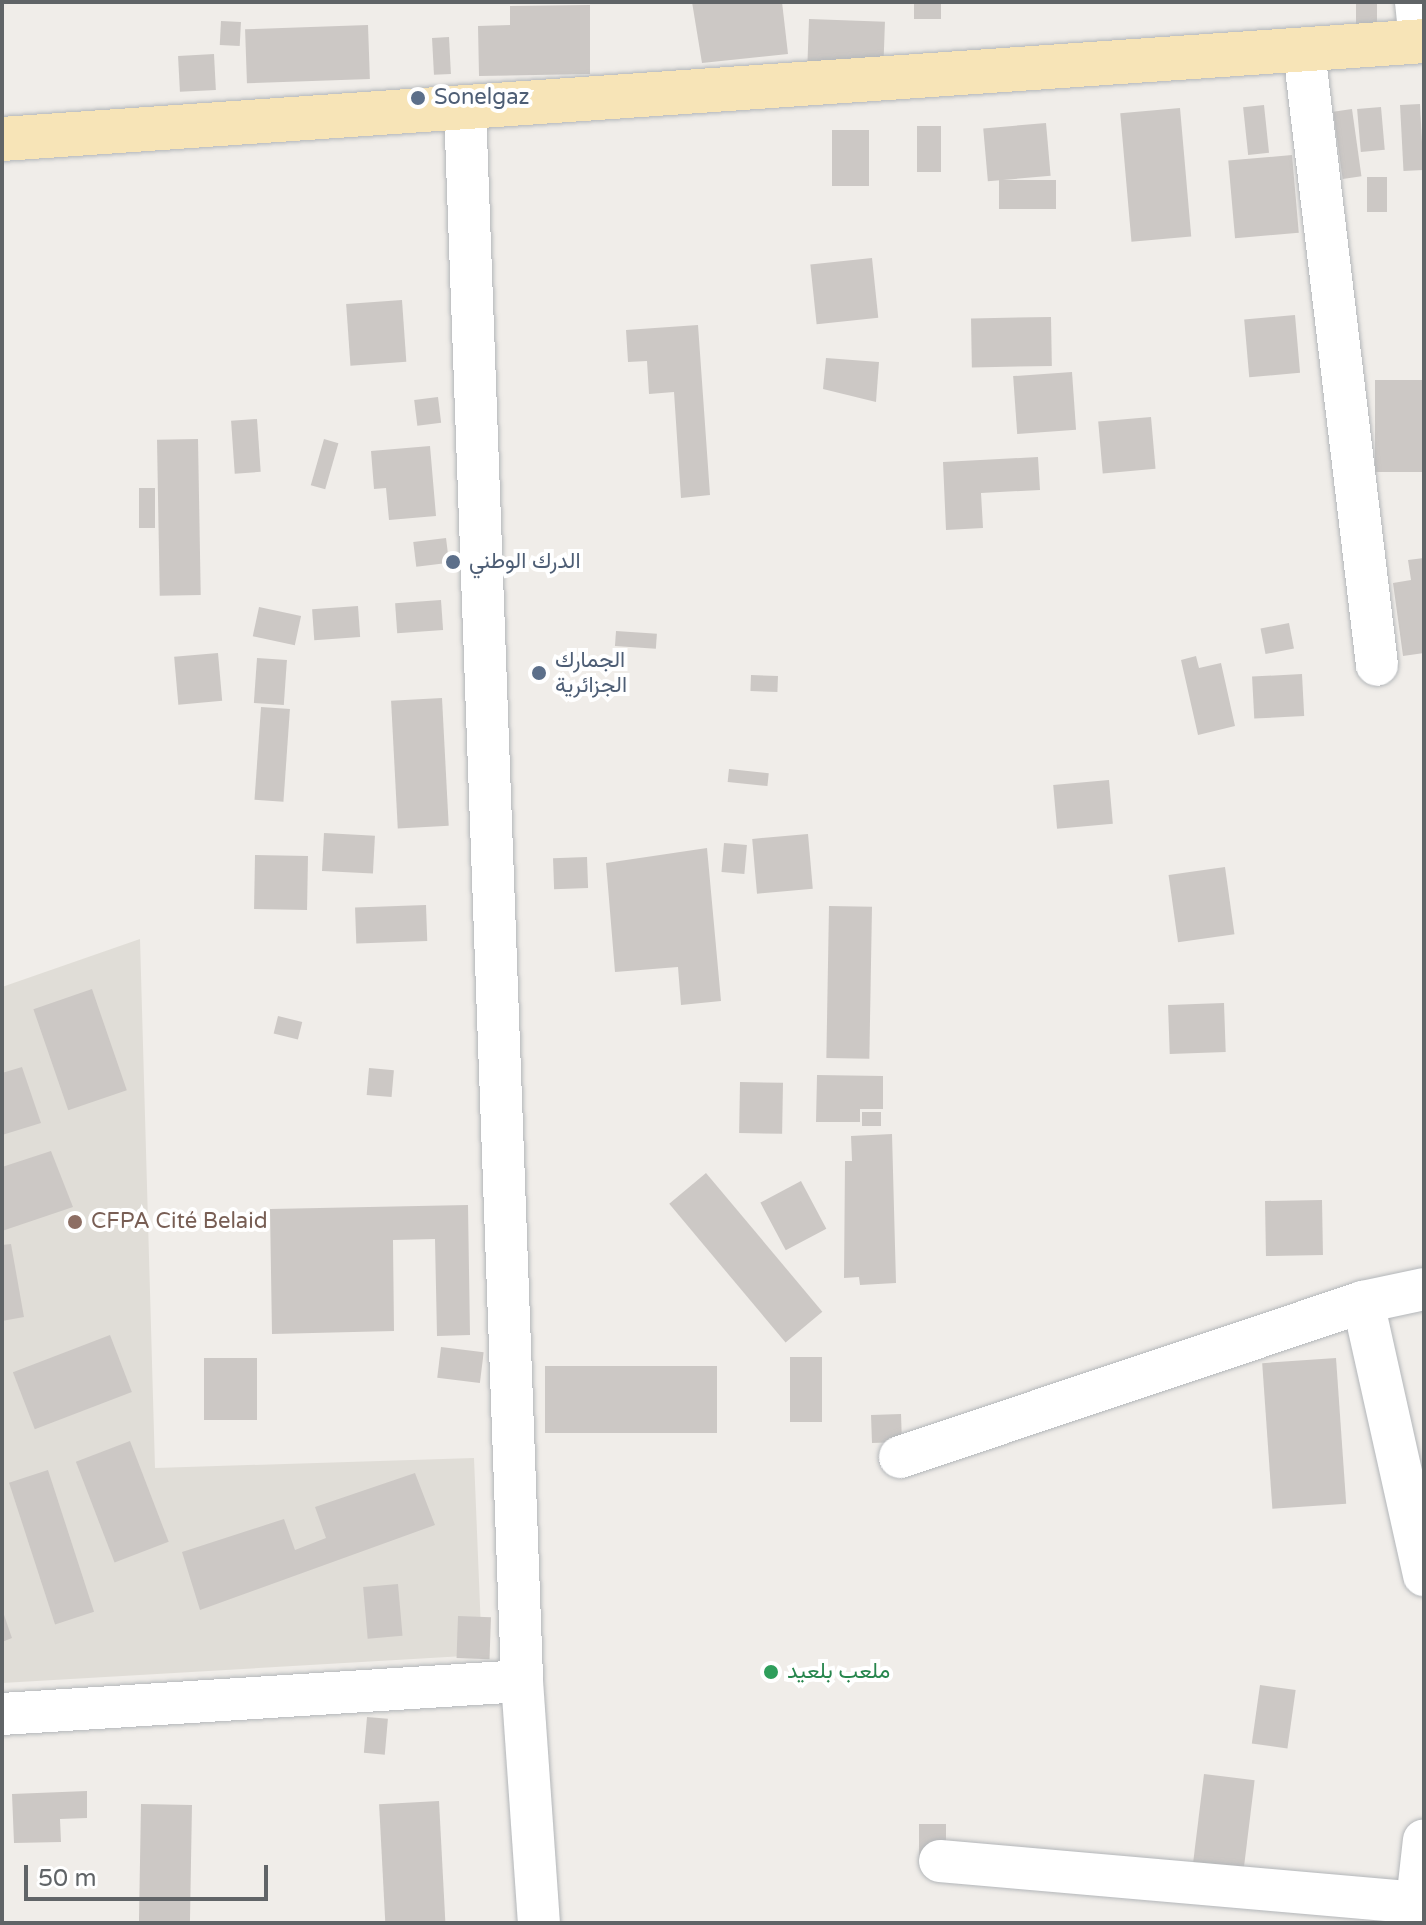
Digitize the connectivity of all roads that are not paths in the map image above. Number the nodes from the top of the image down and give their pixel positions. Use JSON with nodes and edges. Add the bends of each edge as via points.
{"nodes":[{"id":1,"x":1420,"y":28,"type":"edge"},
{"id":2,"x":1304,"y":51,"type":"junction"},
{"id":3,"x":465,"y":108,"type":"junction"},
{"id":4,"x":2,"y":139,"type":"edge"},
{"id":5,"x":1377,"y":665,"type":"dead end"},
{"id":6,"x":1424,"y":1289,"type":"edge"},
{"id":7,"x":1363,"y":1302,"type":"junction"},
{"id":8,"x":900,"y":1457,"type":"dead end"},
{"id":9,"x":1424,"y":1575,"type":"edge"},
{"id":10,"x":522,"y":1681,"type":"junction"},
{"id":11,"x":2,"y":1714,"type":"edge"},
{"id":12,"x":1424,"y":1840,"type":"edge"},
{"id":13,"x":940,"y":1861,"type":"dead end"},
{"id":14,"x":1420,"y":1902,"type":"edge"},
{"id":15,"x":1299,"y":1908,"type":"edge"},
{"id":16,"x":539,"y":1923,"type":"edge"}],
"edges":[{"from":1,"to":2,"type":"main road"},
{"from":2,"to":3,"type":"main road"},
{"from":2,"to":5,"type":"street"},
{"from":3,"to":4,"type":"main road"},
{"from":3,"to":10,"type":"street"},
{"from":6,"to":7,"type":"street"},
{"from":7,"to":8,"type":"street"},
{"from":7,"to":9,"type":"street"},
{"from":10,"to":11,"type":"street"},
{"from":10,"to":16,"type":"street"},
{"from":12,"to":14,"type":"street"},
{"from":13,"to":15,"type":"street"},
{"from":14,"to":15,"type":"street"}]}
